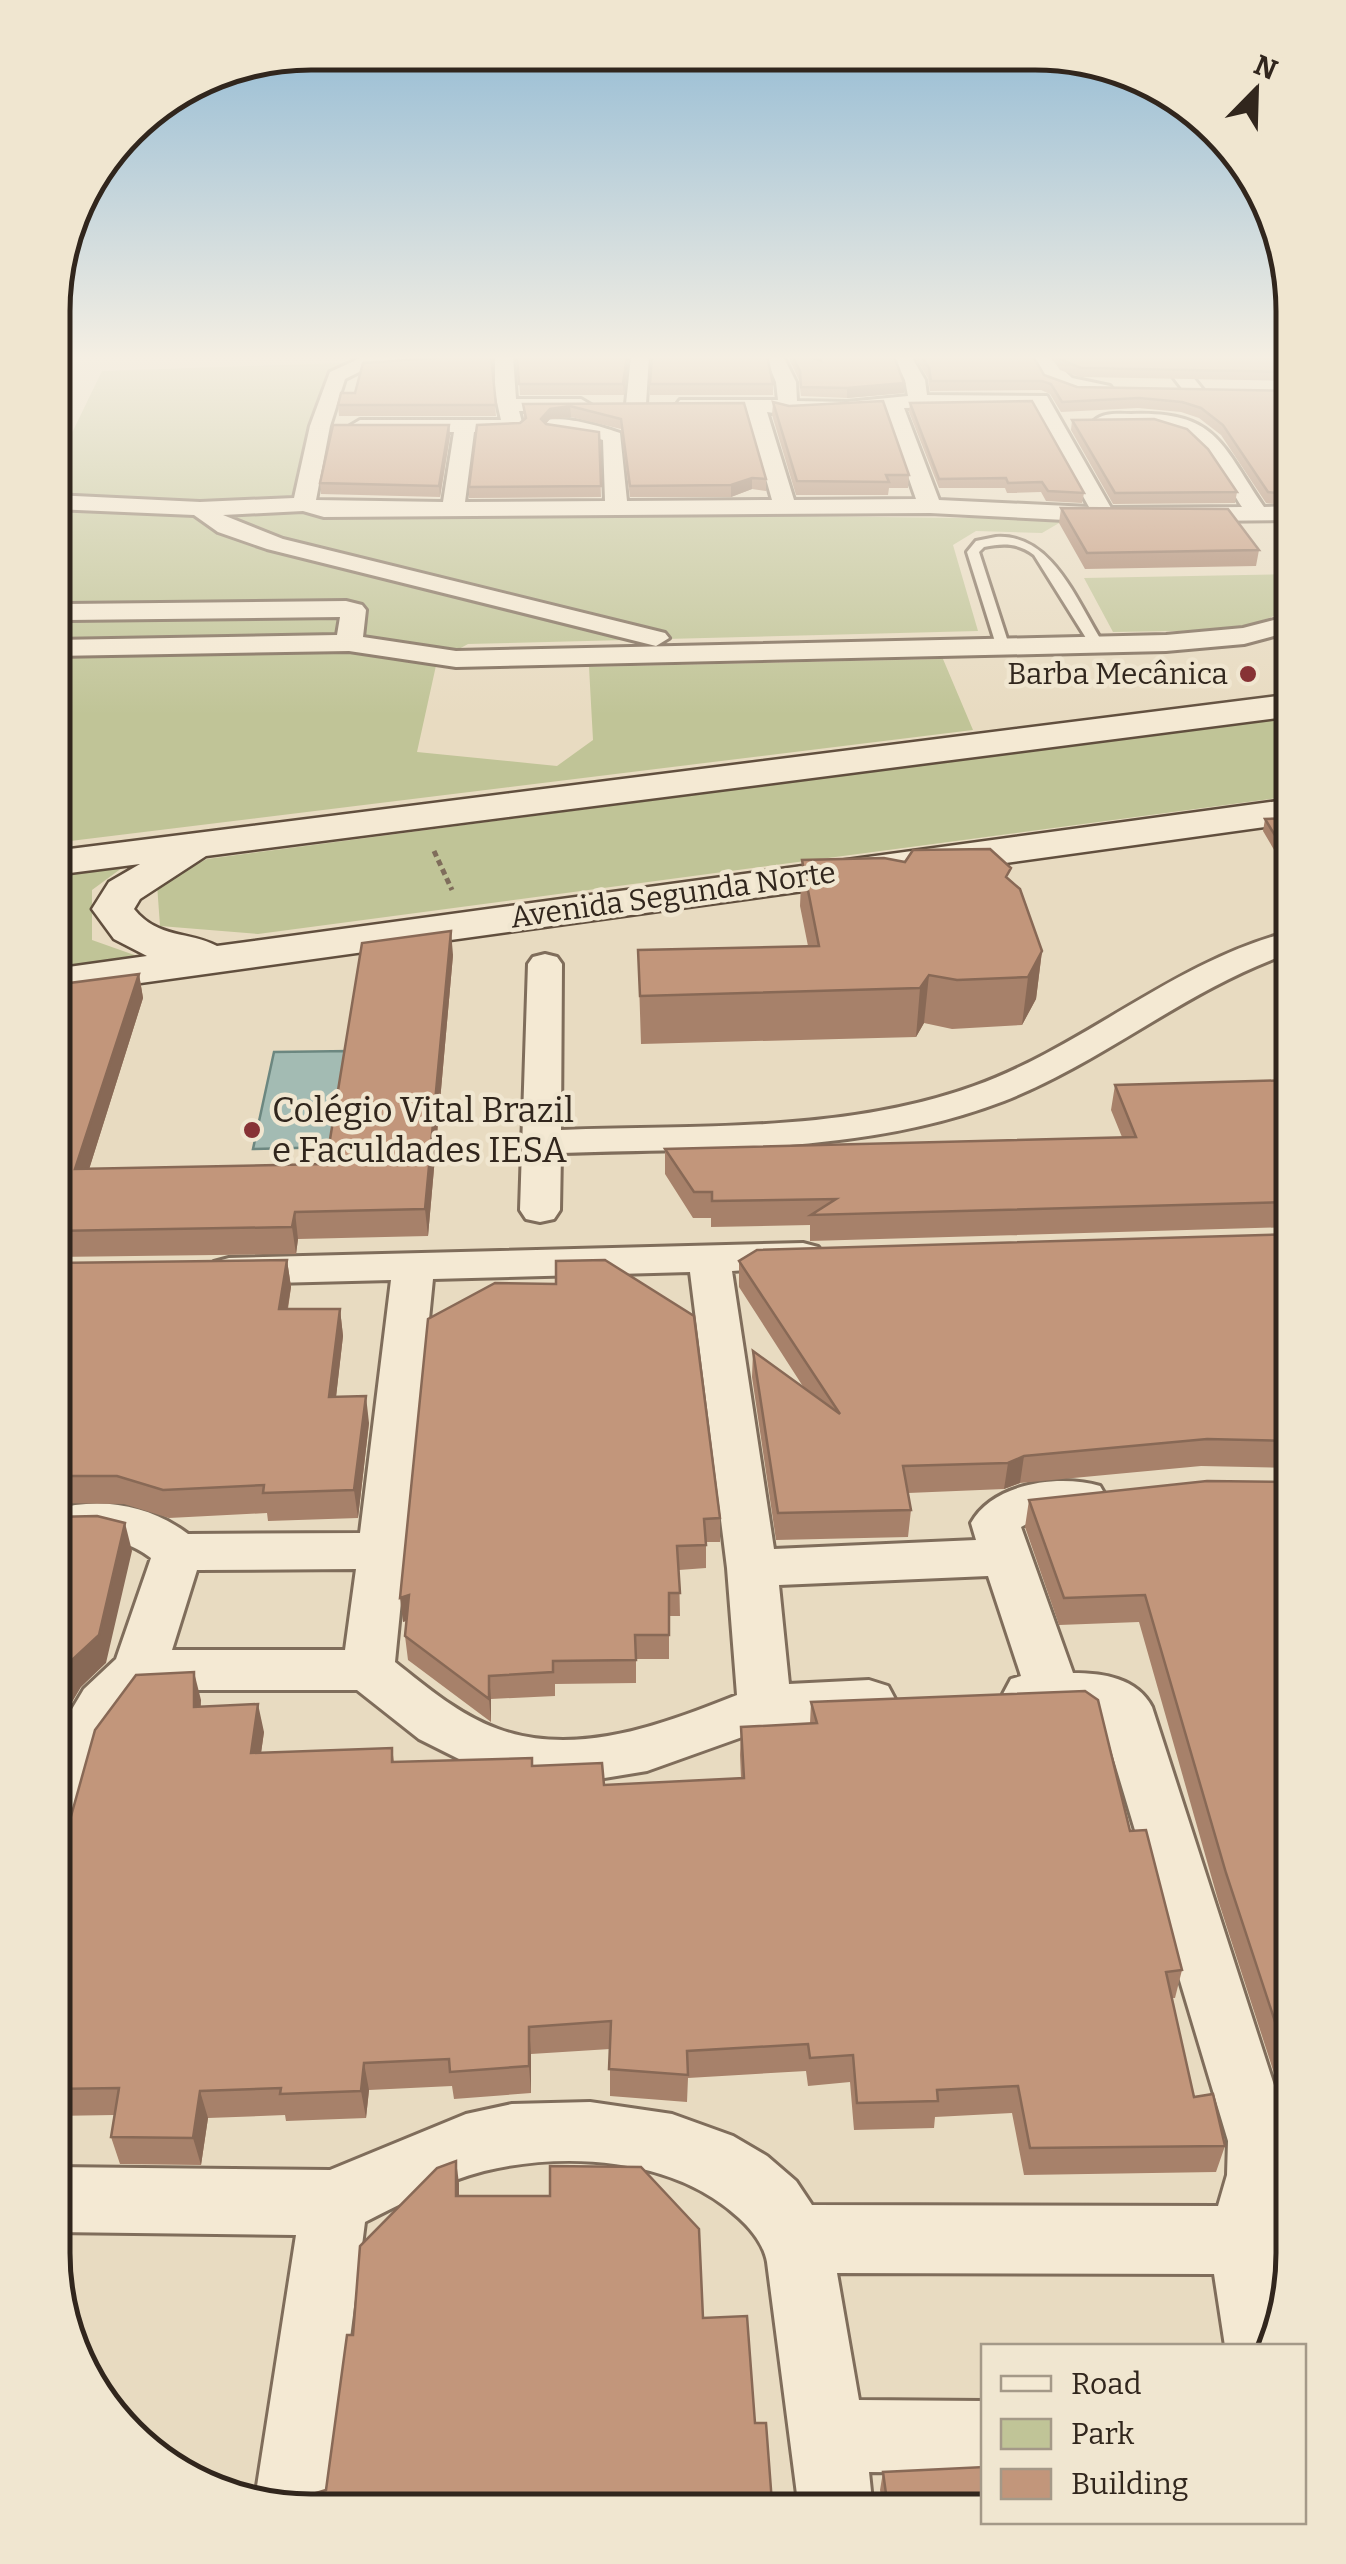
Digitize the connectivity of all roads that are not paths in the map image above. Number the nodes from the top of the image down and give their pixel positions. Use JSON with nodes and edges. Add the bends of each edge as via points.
{"nodes":[{"id":1,"x":310,"y":476,"type":"edge"},
{"id":2,"x":458,"y":476,"type":"edge"},
{"id":3,"x":615,"y":476,"type":"edge"},
{"id":4,"x":777,"y":476,"type":"edge"},
{"id":5,"x":919,"y":476,"type":"edge"},
{"id":6,"x":1089,"y":476,"type":"edge"},
{"id":7,"x":1232,"y":476,"type":"edge"},
{"id":8,"x":70,"y":503,"type":"edge"},
{"id":9,"x":304,"y":504,"type":"junction"},
{"id":10,"x":135,"y":506,"type":"junction"},
{"id":11,"x":277,"y":506,"type":"junction"},
{"id":12,"x":786,"y":506,"type":"junction"},
{"id":13,"x":930,"y":506,"type":"junction"},
{"id":14,"x":616,"y":508,"type":"junction"},
{"id":15,"x":200,"y":509,"type":"junction"},
{"id":16,"x":453,"y":510,"type":"junction"},
{"id":17,"x":1258,"y":514,"type":"junction"},
{"id":18,"x":1276,"y":514,"type":"edge"},
{"id":19,"x":1104,"y":515,"type":"junction"},
{"id":20,"x":70,"y":612,"type":"edge"},
{"id":21,"x":1276,"y":629,"type":"edge"},
{"id":22,"x":350,"y":643,"type":"junction"},
{"id":23,"x":1096,"y":643,"type":"junction"},
{"id":24,"x":1002,"y":646,"type":"junction"},
{"id":25,"x":70,"y":648,"type":"edge"},
{"id":26,"x":710,"y":651,"type":"junction"},
{"id":27,"x":1276,"y":706,"type":"edge"},
{"id":28,"x":1276,"y":813,"type":"edge"},
{"id":29,"x":209,"y":843,"type":"junction"},
{"id":30,"x":70,"y":860,"type":"edge"},
{"id":31,"x":1276,"y":948,"type":"edge"},
{"id":32,"x":238,"y":957,"type":"junction"},
{"id":33,"x":545,"y":964,"type":"dead end"},
{"id":34,"x":70,"y":980,"type":"edge"},
{"id":35,"x":542,"y":1142,"type":"junction"},
{"id":36,"x":540,"y":1210,"type":"dead end"},
{"id":37,"x":846,"y":1255,"type":"edge"},
{"id":38,"x":710,"y":1259,"type":"junction"},
{"id":39,"x":413,"y":1268,"type":"junction"},
{"id":40,"x":193,"y":1271,"type":"edge"},
{"id":41,"x":1129,"y":1494,"type":"edge"},
{"id":42,"x":70,"y":1523,"type":"edge"},
{"id":43,"x":384,"y":1550,"type":"junction"},
{"id":44,"x":178,"y":1552,"type":"junction"},
{"id":45,"x":1006,"y":1557,"type":"junction"},
{"id":46,"x":752,"y":1568,"type":"junction"},
{"id":47,"x":139,"y":1670,"type":"junction"},
{"id":48,"x":368,"y":1670,"type":"junction"},
{"id":49,"x":1052,"y":1693,"type":"junction"},
{"id":50,"x":765,"y":1706,"type":"junction"},
{"id":51,"x":70,"y":1760,"type":"edge"},
{"id":52,"x":70,"y":2198,"type":"edge"},
{"id":53,"x":334,"y":2203,"type":"junction"},
{"id":54,"x":795,"y":2239,"type":"junction"},
{"id":55,"x":1242,"y":2240,"type":"junction"},
{"id":56,"x":1259,"y":2340,"type":"edge"},
{"id":57,"x":981,"y":2437,"type":"edge"},
{"id":58,"x":833,"y":2469,"type":"edge"},
{"id":59,"x":294,"y":2493,"type":"edge"}],
"edges":[{"from":1,"to":9,"type":"street"},
{"from":2,"to":16,"type":"street"},
{"from":3,"to":14,"type":"street"},
{"from":4,"to":12,"type":"street"},
{"from":5,"to":13,"type":"street"},
{"from":6,"to":19,"type":"street"},
{"from":7,"to":17,"type":"street"},
{"from":8,"to":10,"type":"street"},
{"from":9,"to":11,"type":"street"},
{"from":9,"to":16,"type":"street","via":[[324,510]]},
{"from":10,"to":11,"type":"street","via":[[208,494]]},
{"from":10,"to":15,"type":"street"},
{"from":11,"to":15,"type":"street"},
{"from":12,"to":13,"type":"street"},
{"from":12,"to":14,"type":"street"},
{"from":13,"to":19,"type":"street"},
{"from":14,"to":16,"type":"street"},
{"from":15,"to":26,"type":"street","via":[[226,527],[274,544]]},
{"from":17,"to":18,"type":"street"},
{"from":17,"to":19,"type":"street"},
{"from":20,"to":22,"type":"street","via":[[346,608],[353,610]]},
{"from":21,"to":23,"type":"street","via":[[1212,640]]},
{"from":22,"to":25,"type":"street"},
{"from":22,"to":26,"type":"street","via":[[456,659]]},
{"from":23,"to":24,"type":"street"},
{"from":23,"to":24,"type":"lane","via":[[1039,553],[1012,540],[980,544],[973,552]]},
{"from":24,"to":26,"type":"street"},
{"from":27,"to":29,"type":"main road"},
{"from":28,"to":32,"type":"main road","name":"Avenida Segunda Norte"},
{"from":29,"to":30,"type":"main road"},
{"from":29,"to":32,"type":"main road","via":[[124,891],[113,910],[142,940]]},
{"from":31,"to":35,"type":"street","via":[[1212,971],[989,1093],[915,1114],[846,1126]]},
{"from":32,"to":34,"type":"main road","name":"Avenida Segunda Norte"},
{"from":33,"to":35,"type":"street"},
{"from":35,"to":36,"type":"street"},
{"from":37,"to":38,"type":"street"},
{"from":38,"to":39,"type":"street"},
{"from":38,"to":46,"type":"street"},
{"from":39,"to":40,"type":"street"},
{"from":39,"to":43,"type":"street"},
{"from":41,"to":45,"type":"street","via":[[1014,1507],[995,1523]]},
{"from":42,"to":44,"type":"street","via":[[112,1521],[150,1530]]},
{"from":43,"to":44,"type":"street"},
{"from":43,"to":48,"type":"street"},
{"from":44,"to":47,"type":"street"},
{"from":45,"to":46,"type":"street"},
{"from":45,"to":49,"type":"street"},
{"from":46,"to":50,"type":"street"},
{"from":47,"to":48,"type":"street"},
{"from":47,"to":51,"type":"street","via":[[103,1704]]},
{"from":48,"to":50,"type":"street","via":[[448,1730],[542,1762],[610,1760],[672,1744]]},
{"from":49,"to":50,"type":"street"},
{"from":49,"to":55,"type":"street","via":[[1099,1694],[1124,1708],[1260,2141],[1260,2175]]},
{"from":52,"to":53,"type":"street"},
{"from":53,"to":54,"type":"street","via":[[412,2164],[510,2135],[593,2133],[686,2147],[754,2183]]},
{"from":53,"to":59,"type":"street"},
{"from":54,"to":55,"type":"street"},
{"from":54,"to":58,"type":"street"},
{"from":55,"to":56,"type":"street"},
{"from":57,"to":58,"type":"street"}]}
